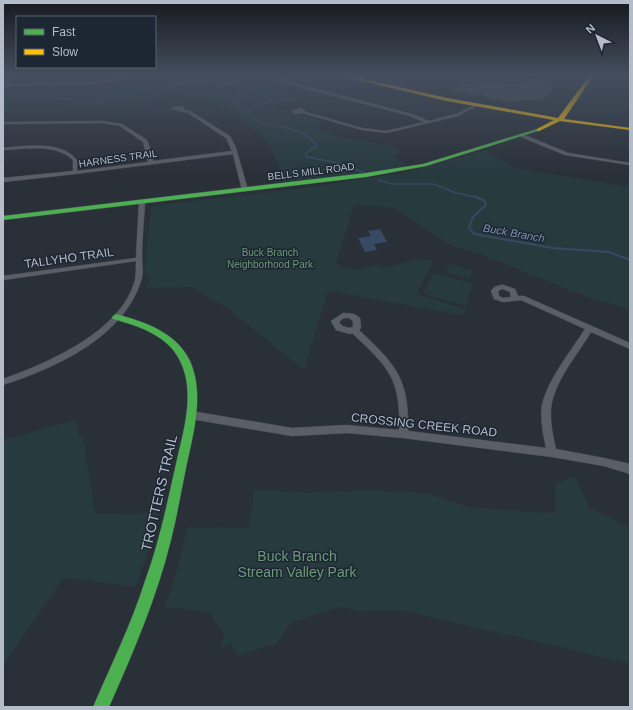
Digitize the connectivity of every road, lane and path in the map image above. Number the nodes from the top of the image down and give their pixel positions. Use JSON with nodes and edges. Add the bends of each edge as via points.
{"nodes":[{"id":1,"x":385,"y":108,"type":"edge"},
{"id":2,"x":472,"y":108,"type":"edge"},
{"id":3,"x":487,"y":108,"type":"edge"},
{"id":4,"x":570,"y":108,"type":"edge"},
{"id":5,"x":182,"y":110,"type":"dead end"},
{"id":6,"x":303,"y":112,"type":"dead end"},
{"id":7,"x":557,"y":121,"type":"junction"},
{"id":8,"x":3,"y":122,"type":"edge"},
{"id":9,"x":429,"y":122,"type":"junction"},
{"id":10,"x":630,"y":129,"type":"edge"},
{"id":11,"x":523,"y":136,"type":"junction"},
{"id":12,"x":3,"y":149,"type":"edge"},
{"id":13,"x":235,"y":152,"type":"junction"},
{"id":14,"x":151,"y":163,"type":"junction"},
{"id":15,"x":630,"y":164,"type":"edge"},
{"id":16,"x":75,"y":173,"type":"junction"},
{"id":17,"x":3,"y":180,"type":"edge"},
{"id":18,"x":245,"y":190,"type":"junction"},
{"id":19,"x":142,"y":202,"type":"junction"},
{"id":20,"x":3,"y":218,"type":"edge"},
{"id":21,"x":139,"y":259,"type":"junction"},
{"id":22,"x":3,"y":278,"type":"edge"},
{"id":23,"x":515,"y":297,"type":"dead end"},
{"id":24,"x":116,"y":317,"type":"junction"},
{"id":25,"x":589,"y":328,"type":"junction"},
{"id":26,"x":354,"y":330,"type":"dead end"},
{"id":27,"x":630,"y":346,"type":"edge"},
{"id":28,"x":3,"y":382,"type":"edge"},
{"id":29,"x":191,"y":415,"type":"junction"},
{"id":30,"x":403,"y":434,"type":"junction"},
{"id":31,"x":552,"y":453,"type":"junction"},
{"id":32,"x":630,"y":469,"type":"edge"},
{"id":33,"x":101,"y":707,"type":"edge"}],
"edges":[{"from":1,"to":9,"type":"street"},
{"from":2,"to":9,"type":"street","via":[[464,113]]},
{"from":3,"to":7,"type":"street"},
{"from":4,"to":7,"type":"street","name":"BELLS MILL ROAD"},
{"from":5,"to":13,"type":"street","via":[[190,112],[224,134]]},
{"from":6,"to":9,"type":"street","via":[[374,131],[394,131]]},
{"from":7,"to":10,"type":"street"},
{"from":7,"to":11,"type":"street","name":"BELLS MILL ROAD"},
{"from":8,"to":14,"type":"street","via":[[102,122],[121,125],[144,141]]},
{"from":11,"to":15,"type":"street","via":[[567,154]]},
{"from":11,"to":18,"type":"street","name":"BELLS MILL ROAD","via":[[404,170]]},
{"from":12,"to":16,"type":"street","via":[[46,149],[64,152],[75,160]]},
{"from":13,"to":14,"type":"street","name":"HARNESS TRAIL"},
{"from":13,"to":18,"type":"street"},
{"from":14,"to":16,"type":"street","name":"HARNESS TRAIL"},
{"from":16,"to":17,"type":"street","name":"HARNESS TRAIL"},
{"from":18,"to":19,"type":"street","name":"BELLS MILL ROAD"},
{"from":19,"to":20,"type":"street","name":"BELLS MILL ROAD"},
{"from":19,"to":21,"type":"street"},
{"from":21,"to":22,"type":"street","name":"TALLYHO TRAIL"},
{"from":21,"to":24,"type":"street","via":[[138,282]]},
{"from":23,"to":25,"type":"street"},
{"from":24,"to":28,"type":"street","via":[[69,354],[37,370]]},
{"from":24,"to":29,"type":"street","name":"TROTTERS TRAIL","via":[[157,332],[177,348],[185,360],[192,385]]},
{"from":25,"to":27,"type":"street"},
{"from":25,"to":31,"type":"street","via":[[547,404],[546,418]]},
{"from":26,"to":30,"type":"street","via":[[381,356],[398,380],[405,408]]},
{"from":29,"to":30,"type":"street","name":"CROSSING CREEK ROAD","via":[[292,432],[347,428]]},
{"from":29,"to":33,"type":"street","name":"TROTTERS TRAIL","via":[[171,516],[158,565]]},
{"from":30,"to":31,"type":"street","name":"CROSSING CREEK ROAD"},
{"from":31,"to":32,"type":"street","name":"CROSSING CREEK ROAD"}]}
